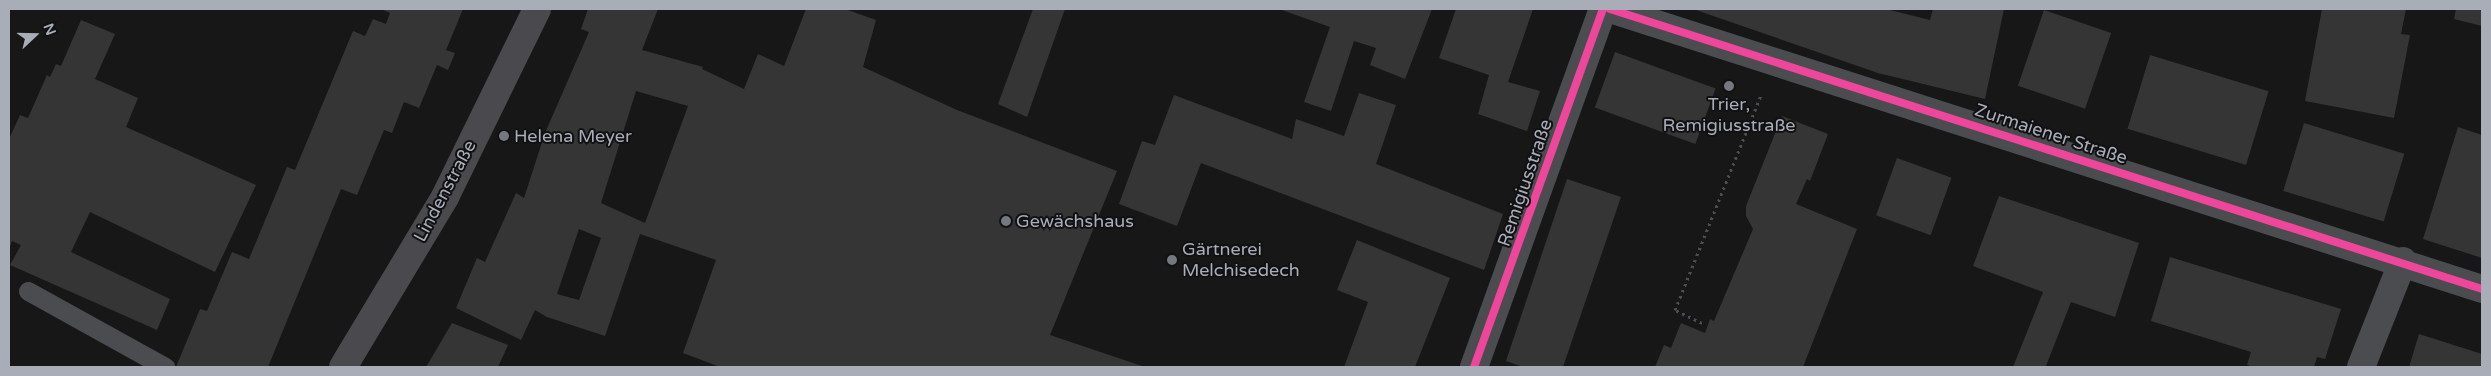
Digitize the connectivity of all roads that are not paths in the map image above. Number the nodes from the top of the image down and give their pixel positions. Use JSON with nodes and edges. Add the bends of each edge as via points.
{"nodes":[{"id":1,"x":537,"y":9,"type":"edge"},
{"id":2,"x":1603,"y":9,"type":"edge"},
{"id":3,"x":1610,"y":9,"type":"edge"},
{"id":4,"x":2403,"y":261,"type":"junction"},
{"id":5,"x":2482,"y":289,"type":"edge"},
{"id":6,"x":28,"y":290,"type":"dead end"},
{"id":7,"x":165,"y":367,"type":"edge"},
{"id":8,"x":343,"y":367,"type":"edge"},
{"id":9,"x":1474,"y":367,"type":"edge"},
{"id":10,"x":2361,"y":367,"type":"edge"}],
"edges":[{"from":1,"to":8,"type":"main road","name":"Lindenstraße","via":[[445,197]]},
{"from":2,"to":9,"type":"street","name":"Remigiusstraße"},
{"from":3,"to":4,"type":"street","name":"Zurmaiener Straße"},
{"from":4,"to":5,"type":"street","name":"Zurmaiener Straße"},
{"from":4,"to":10,"type":"street"},
{"from":6,"to":7,"type":"lane"}]}
